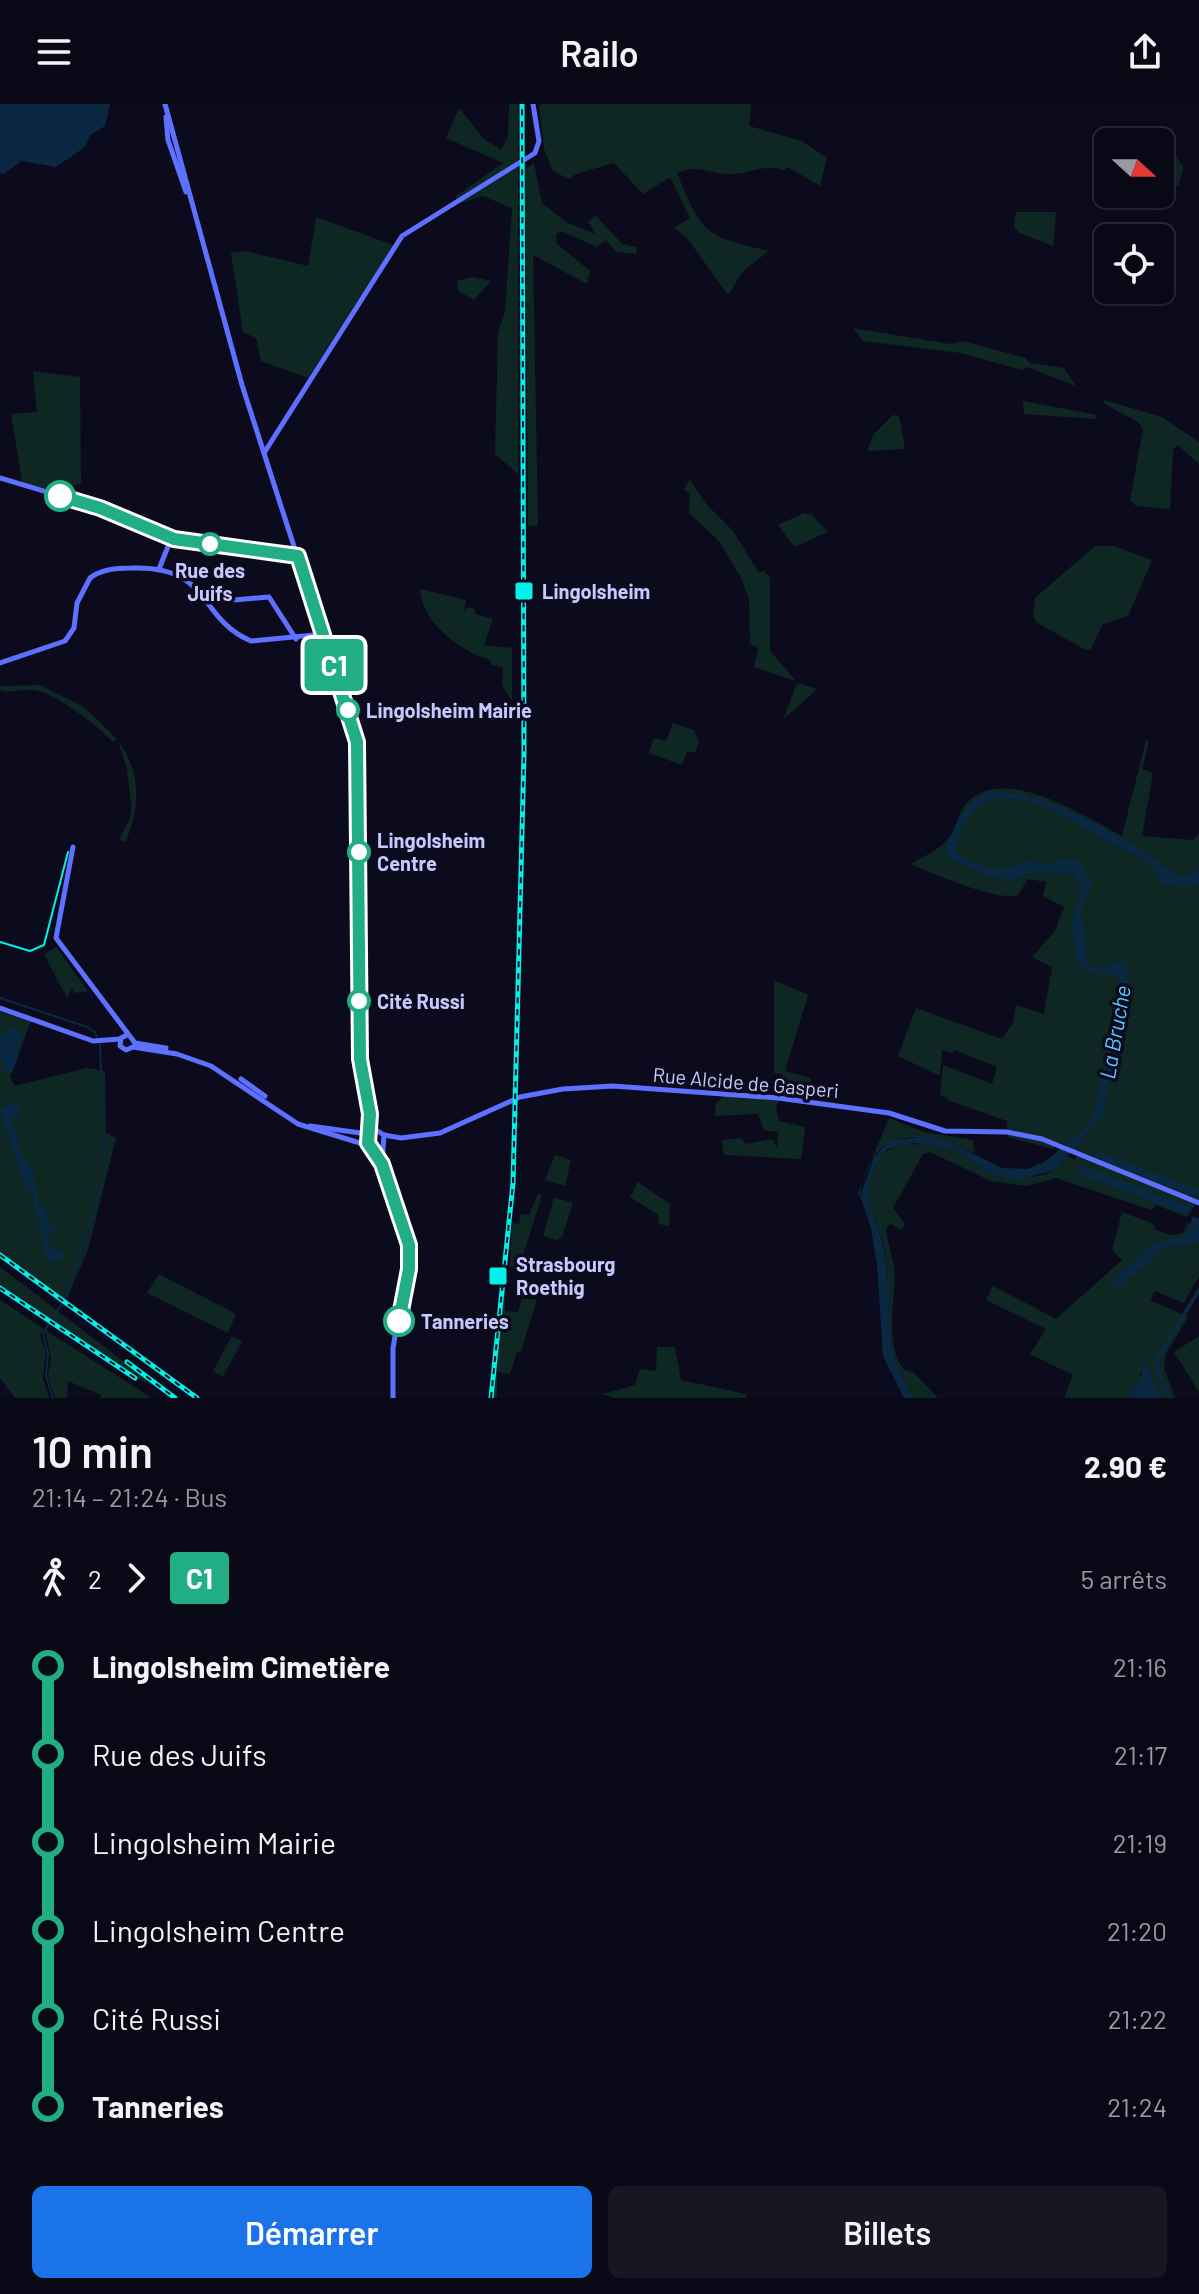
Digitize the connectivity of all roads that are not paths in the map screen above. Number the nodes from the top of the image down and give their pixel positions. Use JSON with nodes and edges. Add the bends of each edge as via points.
{"nodes":[{"id":1,"x":165,"y":104,"type":"edge"},
{"id":2,"x":533,"y":104,"type":"edge"},
{"id":3,"x":264,"y":456,"type":"junction"},
{"id":4,"x":0,"y":478,"type":"edge"},
{"id":5,"x":172,"y":539,"type":"junction"},
{"id":6,"x":298,"y":556,"type":"junction"},
{"id":7,"x":160,"y":569,"type":"junction"},
{"id":8,"x":202,"y":592,"type":"junction"},
{"id":9,"x":325,"y":634,"type":"junction"},
{"id":10,"x":296,"y":639,"type":"junction"},
{"id":11,"x":0,"y":663,"type":"edge"},
{"id":12,"x":73,"y":847,"type":"dead end"},
{"id":13,"x":0,"y":1008,"type":"edge"},
{"id":14,"x":122,"y":1039,"type":"junction"},
{"id":15,"x":134,"y":1045,"type":"junction"},
{"id":16,"x":178,"y":1053,"type":"junction"},
{"id":17,"x":371,"y":1132,"type":"junction"},
{"id":18,"x":378,"y":1142,"type":"junction"},
{"id":19,"x":1199,"y":1203,"type":"edge"},
{"id":20,"x":393,"y":1398,"type":"edge"}],
"edges":[{"from":1,"to":3,"type":"main road"},
{"from":2,"to":3,"type":"main road","via":[[539,141],[535,153],[405,232]]},
{"from":3,"to":6,"type":"main road"},
{"from":4,"to":5,"type":"main road","via":[[100,508]]},
{"from":5,"to":6,"type":"main road"},
{"from":5,"to":7,"type":"main road"},
{"from":6,"to":9,"type":"main road"},
{"from":7,"to":8,"type":"main road","via":[[187,579]]},
{"from":7,"to":11,"type":"main road","via":[[115,569],[93,575],[65,641]]},
{"from":8,"to":10,"type":"main road","via":[[240,637]]},
{"from":8,"to":10,"type":"main road","via":[[234,600],[269,597]]},
{"from":9,"to":10,"type":"main road"},
{"from":9,"to":17,"type":"main road","via":[[358,747],[360,1059]]},
{"from":12,"to":14,"type":"main road","via":[[56,938],[122,1028]]},
{"from":13,"to":14,"type":"main road","via":[[100,1042]]},
{"from":14,"to":15,"type":"main road"},
{"from":14,"to":15,"type":"main road","via":[[126,1050]]},
{"from":15,"to":16,"type":"main road"},
{"from":16,"to":17,"type":"main road","via":[[213,1063],[308,1125]]},
{"from":16,"to":18,"type":"main road","via":[[229,1075],[307,1129]]},
{"from":17,"to":18,"type":"main road"},
{"from":17,"to":18,"type":"main road"},
{"from":18,"to":19,"type":"main road","name":"Rue Alcide de Gasperi","via":[[443,1132],[520,1097],[563,1089],[603,1086],[799,1100],[885,1113],[940,1130],[1007,1132],[1054,1143]]},
{"from":18,"to":20,"type":"main road","via":[[409,1255],[393,1348]]}]}
